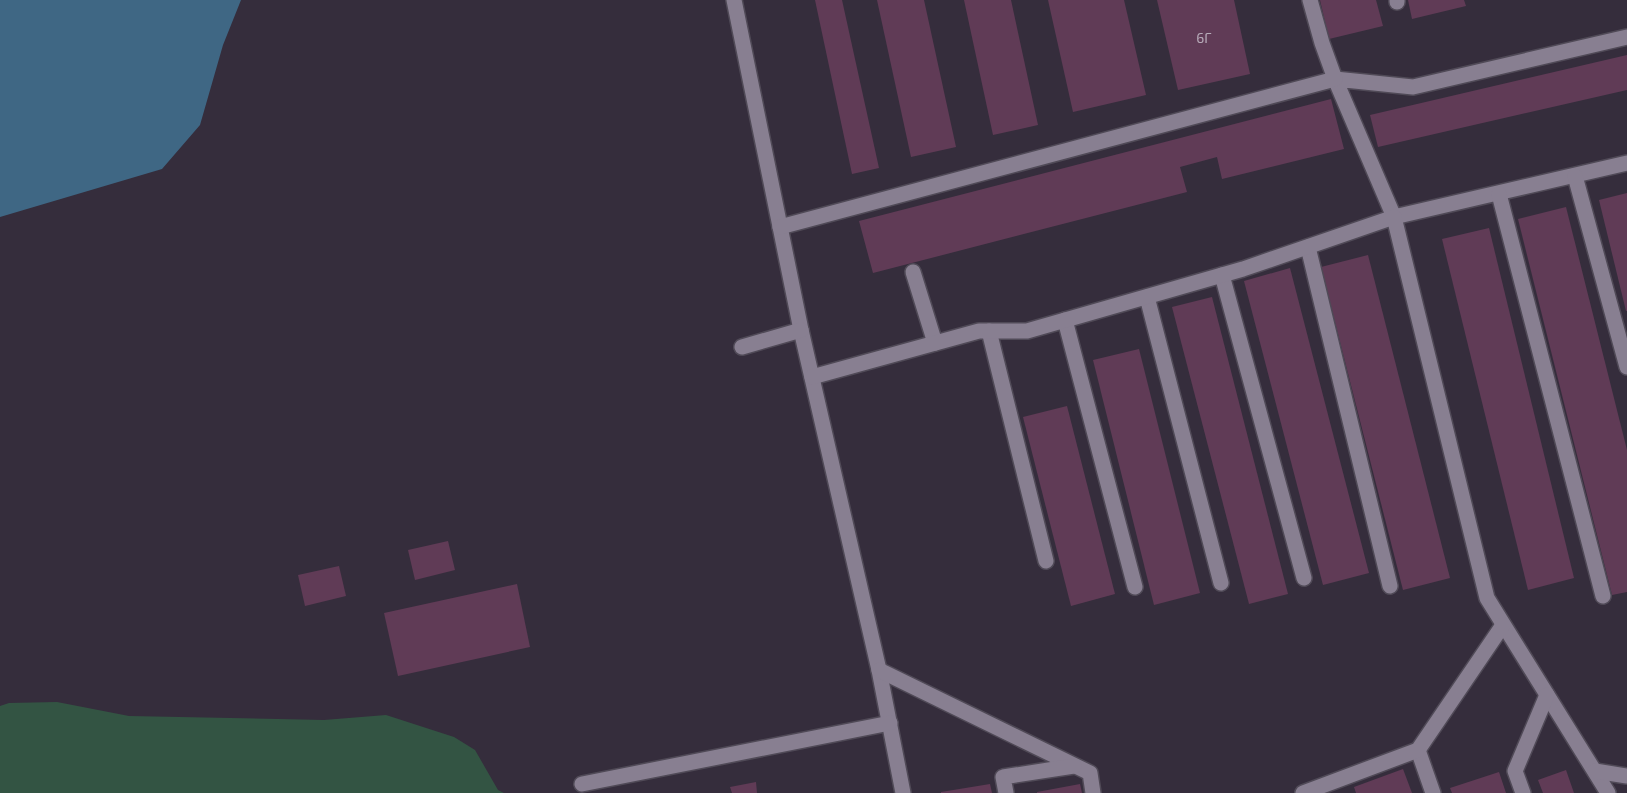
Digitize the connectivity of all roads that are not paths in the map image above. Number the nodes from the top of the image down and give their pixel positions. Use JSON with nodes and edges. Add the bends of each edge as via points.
{"nodes":[{"id":1,"x":734,"y":0,"type":"edge"},
{"id":2,"x":1310,"y":0,"type":"edge"},
{"id":3,"x":1627,"y":37,"type":"edge"},
{"id":4,"x":1335,"y":79,"type":"junction"},
{"id":5,"x":1627,"y":163,"type":"edge"},
{"id":6,"x":1575,"y":176,"type":"junction"},
{"id":7,"x":1499,"y":194,"type":"junction"},
{"id":8,"x":1394,"y":217,"type":"junction"},
{"id":9,"x":780,"y":227,"type":"junction"},
{"id":10,"x":1308,"y":247,"type":"junction"},
{"id":11,"x":913,"y":272,"type":"dead end"},
{"id":12,"x":1222,"y":275,"type":"junction"},
{"id":13,"x":1147,"y":297,"type":"junction"},
{"id":14,"x":1065,"y":320,"type":"junction"},
{"id":15,"x":801,"y":330,"type":"junction"},
{"id":16,"x":989,"y":331,"type":"junction"},
{"id":17,"x":935,"y":343,"type":"junction"},
{"id":18,"x":742,"y":347,"type":"dead end"},
{"id":19,"x":1627,"y":367,"type":"edge"},
{"id":20,"x":812,"y":377,"type":"junction"},
{"id":21,"x":1046,"y":561,"type":"dead end"},
{"id":22,"x":1304,"y":578,"type":"dead end"},
{"id":23,"x":1221,"y":583,"type":"dead end"},
{"id":24,"x":1390,"y":586,"type":"dead end"},
{"id":25,"x":1135,"y":587,"type":"dead end"},
{"id":26,"x":1603,"y":596,"type":"dead end"},
{"id":27,"x":1503,"y":625,"type":"junction"},
{"id":28,"x":879,"y":670,"type":"junction"},
{"id":29,"x":1547,"y":695,"type":"junction"},
{"id":30,"x":890,"y":723,"type":"junction"},
{"id":31,"x":1418,"y":750,"type":"junction"},
{"id":32,"x":1074,"y":766,"type":"junction"},
{"id":33,"x":1594,"y":771,"type":"junction"},
{"id":34,"x":1627,"y":776,"type":"edge"},
{"id":35,"x":582,"y":784,"type":"dead end"},
{"id":36,"x":1336,"y":787,"type":"edge"},
{"id":37,"x":903,"y":793,"type":"edge"},
{"id":38,"x":1006,"y":793,"type":"edge"},
{"id":39,"x":1093,"y":793,"type":"edge"},
{"id":40,"x":1303,"y":793,"type":"edge"},
{"id":41,"x":1433,"y":793,"type":"edge"},
{"id":42,"x":1523,"y":793,"type":"edge"},
{"id":43,"x":1608,"y":793,"type":"edge"}],
"edges":[{"from":1,"to":9,"type":"street"},
{"from":2,"to":4,"type":"street"},
{"from":3,"to":4,"type":"street","via":[[1413,87]]},
{"from":4,"to":8,"type":"street"},
{"from":4,"to":9,"type":"street"},
{"from":5,"to":6,"type":"street"},
{"from":6,"to":7,"type":"street"},
{"from":6,"to":19,"type":"street"},
{"from":7,"to":8,"type":"street"},
{"from":7,"to":26,"type":"street"},
{"from":8,"to":10,"type":"street"},
{"from":8,"to":27,"type":"street","via":[[1487,598]]},
{"from":9,"to":15,"type":"street"},
{"from":10,"to":12,"type":"street"},
{"from":10,"to":24,"type":"street"},
{"from":11,"to":17,"type":"street"},
{"from":12,"to":13,"type":"street"},
{"from":12,"to":22,"type":"street"},
{"from":13,"to":14,"type":"street"},
{"from":13,"to":23,"type":"street"},
{"from":14,"to":16,"type":"street","via":[[1027,331]]},
{"from":14,"to":25,"type":"street"},
{"from":15,"to":18,"type":"street"},
{"from":15,"to":20,"type":"street"},
{"from":16,"to":17,"type":"street"},
{"from":16,"to":21,"type":"street"},
{"from":17,"to":20,"type":"street"},
{"from":20,"to":28,"type":"street"},
{"from":27,"to":29,"type":"street"},
{"from":27,"to":31,"type":"street"},
{"from":28,"to":30,"type":"street"},
{"from":28,"to":32,"type":"street"},
{"from":29,"to":33,"type":"street"},
{"from":29,"to":42,"type":"street","via":[[1515,771]]},
{"from":30,"to":35,"type":"street"},
{"from":30,"to":37,"type":"street"},
{"from":31,"to":36,"type":"street"},
{"from":31,"to":41,"type":"street"},
{"from":32,"to":38,"type":"street","via":[[1003,777]]},
{"from":32,"to":39,"type":"street","via":[[1090,773]]},
{"from":33,"to":34,"type":"street"},
{"from":33,"to":43,"type":"street"},
{"from":36,"to":40,"type":"street"}]}
